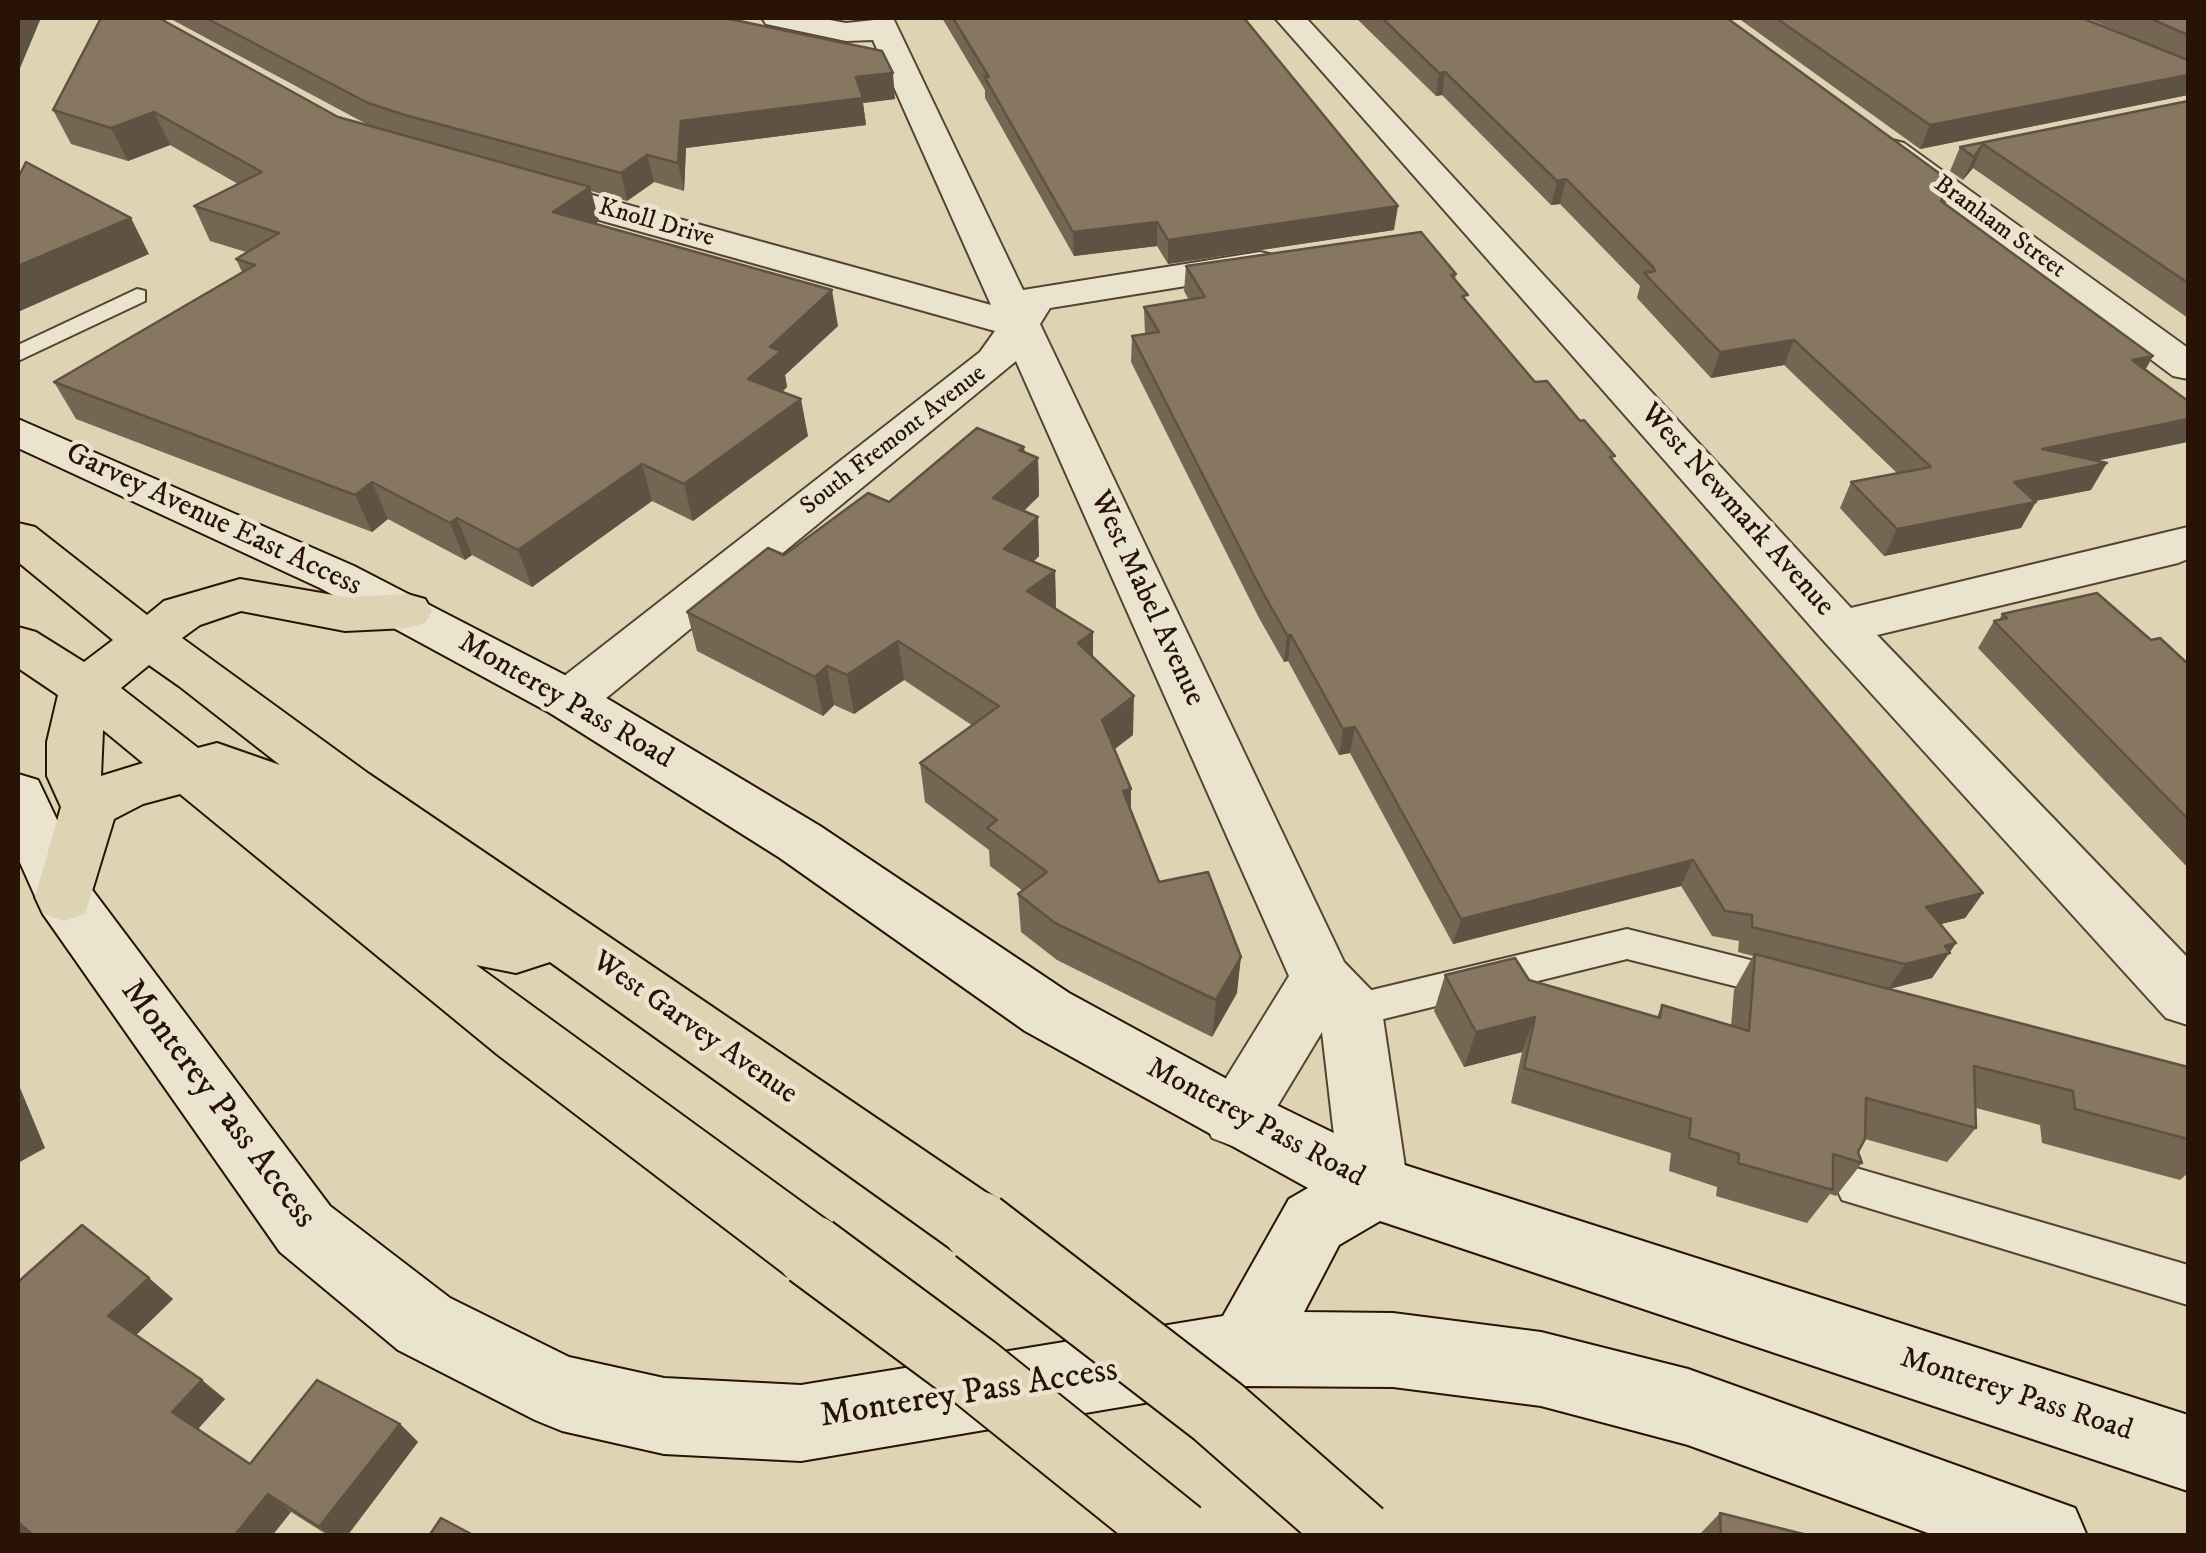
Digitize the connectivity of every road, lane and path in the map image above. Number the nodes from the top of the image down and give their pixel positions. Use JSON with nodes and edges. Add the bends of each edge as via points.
{"nodes":[{"id":1,"x":777,"y":18,"type":"edge"},
{"id":2,"x":1290,"y":18,"type":"edge"},
{"id":3,"x":881,"y":24,"type":"edge"},
{"id":4,"x":1866,"y":131,"type":"edge"},
{"id":5,"x":1956,"y":156,"type":"dead end"},
{"id":6,"x":1912,"y":165,"type":"junction"},
{"id":7,"x":497,"y":180,"type":"edge"},
{"id":8,"x":1483,"y":231,"type":"junction"},
{"id":9,"x":1435,"y":238,"type":"dead end"},
{"id":10,"x":1300,"y":258,"type":"edge"},
{"id":11,"x":136,"y":296,"type":"dead end"},
{"id":12,"x":1021,"y":326,"type":"junction"},
{"id":13,"x":18,"y":354,"type":"edge"},
{"id":14,"x":2188,"y":367,"type":"edge"},
{"id":15,"x":18,"y":432,"type":"edge"},
{"id":16,"x":18,"y":538,"type":"edge"},
{"id":17,"x":2188,"y":542,"type":"edge"},
{"id":18,"x":407,"y":611,"type":"junction"},
{"id":19,"x":1840,"y":626,"type":"junction"},
{"id":20,"x":149,"y":641,"type":"junction"},
{"id":21,"x":18,"y":644,"type":"edge"},
{"id":22,"x":86,"y":688,"type":"junction"},
{"id":23,"x":568,"y":700,"type":"junction"},
{"id":24,"x":186,"y":770,"type":"junction"},
{"id":25,"x":18,"y":796,"type":"edge"},
{"id":26,"x":89,"y":807,"type":"junction"},
{"id":27,"x":64,"y":897,"type":"junction"},
{"id":28,"x":558,"y":935,"type":"junction"},
{"id":29,"x":1821,"y":992,"type":"edge"},
{"id":30,"x":1336,"y":995,"type":"junction"},
{"id":31,"x":2188,"y":999,"type":"edge"},
{"id":32,"x":1234,"y":1117,"type":"junction"},
{"id":33,"x":1374,"y":1187,"type":"junction"},
{"id":34,"x":1856,"y":1187,"type":"edge"},
{"id":35,"x":2188,"y":1285,"type":"edge"},
{"id":36,"x":1245,"y":1349,"type":"junction"},
{"id":37,"x":2188,"y":1453,"type":"edge"},
{"id":38,"x":1178,"y":1536,"type":"edge"},
{"id":39,"x":1359,"y":1536,"type":"edge"},
{"id":40,"x":2047,"y":1536,"type":"edge"}],
"edges":[{"from":1,"to":3,"type":"street","via":[[846,32]]},
{"from":2,"to":8,"type":"street","name":"West Newmark Avenue"},
{"from":3,"to":12,"type":"street","name":"West Mabel Avenue"},
{"from":4,"to":6,"type":"street","name":"Branham Street"},
{"from":5,"to":6,"type":"street"},
{"from":6,"to":14,"type":"street","name":"Branham Street"},
{"from":7,"to":12,"type":"street","name":"Knoll Drive"},
{"from":8,"to":9,"type":"street"},
{"from":8,"to":19,"type":"street","name":"West Newmark Avenue"},
{"from":10,"to":12,"type":"street","name":"South Fremont Avenue","via":[[1052,293],[1036,298]]},
{"from":11,"to":13,"type":"lane"},
{"from":12,"to":23,"type":"street","name":"South Fremont Avenue","via":[[996,360]]},
{"from":12,"to":30,"type":"street","name":"West Mabel Avenue"},
{"from":15,"to":18,"type":"street","name":"Garvey Avenue East Access"},
{"from":16,"to":20,"type":"main road","name":"West Garvey Avenue"},
{"from":17,"to":19,"type":"street"},
{"from":18,"to":20,"type":"main road","via":[[345,614],[240,595],[182,613]]},
{"from":18,"to":23,"type":"street","name":"Monterey Pass Road"},
{"from":19,"to":31,"type":"street","name":"West Newmark Avenue"},
{"from":20,"to":22,"type":"main road"},
{"from":20,"to":28,"type":"main road","name":"West Garvey Avenue"},
{"from":21,"to":22,"type":"main road"},
{"from":22,"to":24,"type":"main road"},
{"from":22,"to":26,"type":"main road","via":[[74,776]]},
{"from":23,"to":32,"type":"street","name":"Monterey Pass Road","via":[[800,842],[1047,1012]]},
{"from":24,"to":26,"type":"main road"},
{"from":24,"to":28,"type":"main road","via":[[216,763],[264,781],[484,943],[516,948]]},
{"from":24,"to":38,"type":"main road","bridge":true,"via":[[520,1036],[973,1372]]},
{"from":25,"to":27,"type":"street","name":"Monterey Pass Access"},
{"from":26,"to":27,"type":"main road"},
{"from":27,"to":36,"type":"street","name":"Monterey Pass Access","via":[[305,1229],[424,1324],[562,1392],[664,1416],[801,1423]]},
{"from":28,"to":39,"type":"main road","name":"West Garvey Avenue","bridge":true,"via":[[978,1227],[1218,1412]]},
{"from":29,"to":30,"type":"lane","via":[[1627,944]]},
{"from":30,"to":32,"type":"street"},
{"from":30,"to":33,"type":"street","name":"West Mabel Avenue"},
{"from":32,"to":33,"type":"street","name":"Monterey Pass Road"},
{"from":33,"to":36,"type":"street","via":[[1314,1222]]},
{"from":33,"to":37,"type":"street","name":"Monterey Pass Road"},
{"from":34,"to":35,"type":"lane"},
{"from":36,"to":40,"type":"street","via":[[1393,1350],[1541,1369],[1688,1407]]}]}
